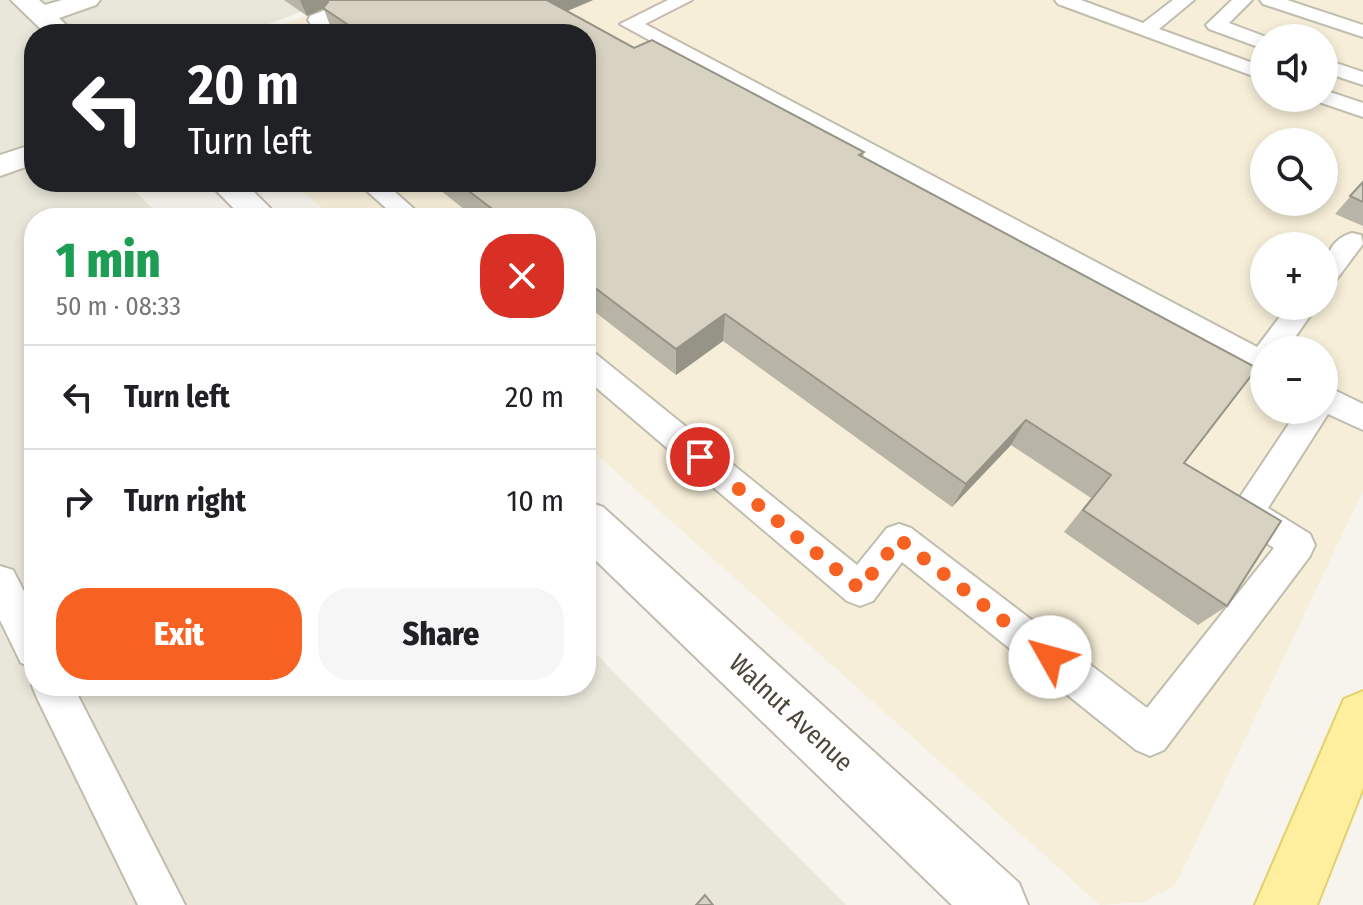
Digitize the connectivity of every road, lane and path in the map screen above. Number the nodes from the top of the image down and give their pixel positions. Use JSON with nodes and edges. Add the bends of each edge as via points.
{"nodes":[{"id":1,"x":87,"y":0,"type":"edge"},
{"id":2,"x":367,"y":0,"type":"edge"},
{"id":3,"x":683,"y":0,"type":"edge"},
{"id":4,"x":1064,"y":0,"type":"edge"},
{"id":5,"x":1185,"y":0,"type":"edge"},
{"id":6,"x":1243,"y":0,"type":"edge"},
{"id":7,"x":1269,"y":0,"type":"edge"},
{"id":8,"x":33,"y":8,"type":"edge"},
{"id":9,"x":51,"y":24,"type":"edge"},
{"id":10,"x":321,"y":24,"type":"edge"},
{"id":11,"x":1145,"y":30,"type":"junction"},
{"id":12,"x":1363,"y":31,"type":"edge"},
{"id":13,"x":1250,"y":38,"type":"edge"},
{"id":14,"x":1250,"y":69,"type":"edge"},
{"id":15,"x":1338,"y":70,"type":"edge"},
{"id":16,"x":1363,"y":79,"type":"edge"},
{"id":17,"x":1338,"y":101,"type":"edge"},
{"id":18,"x":1363,"y":110,"type":"edge"},
{"id":19,"x":24,"y":157,"type":"edge"},
{"id":20,"x":0,"y":166,"type":"edge"},
{"id":21,"x":235,"y":192,"type":"edge"},
{"id":22,"x":381,"y":192,"type":"edge"},
{"id":23,"x":252,"y":208,"type":"edge"},
{"id":24,"x":400,"y":208,"type":"edge"},
{"id":25,"x":1352,"y":241,"type":"dead end"},
{"id":26,"x":1338,"y":260,"type":"edge"},
{"id":27,"x":1250,"y":351,"type":"edge"},
{"id":28,"x":596,"y":370,"type":"edge"},
{"id":29,"x":1338,"y":405,"type":"edge"},
{"id":30,"x":1363,"y":418,"type":"edge"},
{"id":31,"x":1306,"y":424,"type":"edge"},
{"id":32,"x":596,"y":530,"type":"edge"},
{"id":33,"x":0,"y":582,"type":"edge"},
{"id":34,"x":24,"y":630,"type":"edge"},
{"id":35,"x":57,"y":696,"type":"edge"},
{"id":36,"x":1363,"y":718,"type":"edge"},
{"id":37,"x":162,"y":905,"type":"edge"},
{"id":38,"x":997,"y":905,"type":"edge"},
{"id":39,"x":1286,"y":905,"type":"edge"}],
"edges":[{"from":1,"to":8,"type":"street"},
{"from":2,"to":10,"type":"lane","via":[[317,20]]},
{"from":3,"to":27,"type":"lane","via":[[630,24]]},
{"from":4,"to":11,"type":"lane"},
{"from":5,"to":11,"type":"lane"},
{"from":6,"to":13,"type":"lane","via":[[1216,25]]},
{"from":7,"to":12,"type":"lane"},
{"from":8,"to":9,"type":"street"},
{"from":11,"to":14,"type":"lane"},
{"from":15,"to":16,"type":"lane"},
{"from":17,"to":18,"type":"lane"},
{"from":19,"to":20,"type":"street"},
{"from":21,"to":23,"type":"street"},
{"from":22,"to":24,"type":"lane"},
{"from":25,"to":26,"type":"lane"},
{"from":28,"to":31,"type":"lane","via":[[860,589],[899,539],[1150,736],[1298,545],[1247,512]]},
{"from":29,"to":30,"type":"lane"},
{"from":32,"to":38,"type":"street","name":"Walnut Avenue"},
{"from":33,"to":34,"type":"lane"},
{"from":35,"to":37,"type":"lane"},
{"from":36,"to":39,"type":"main road"}]}
